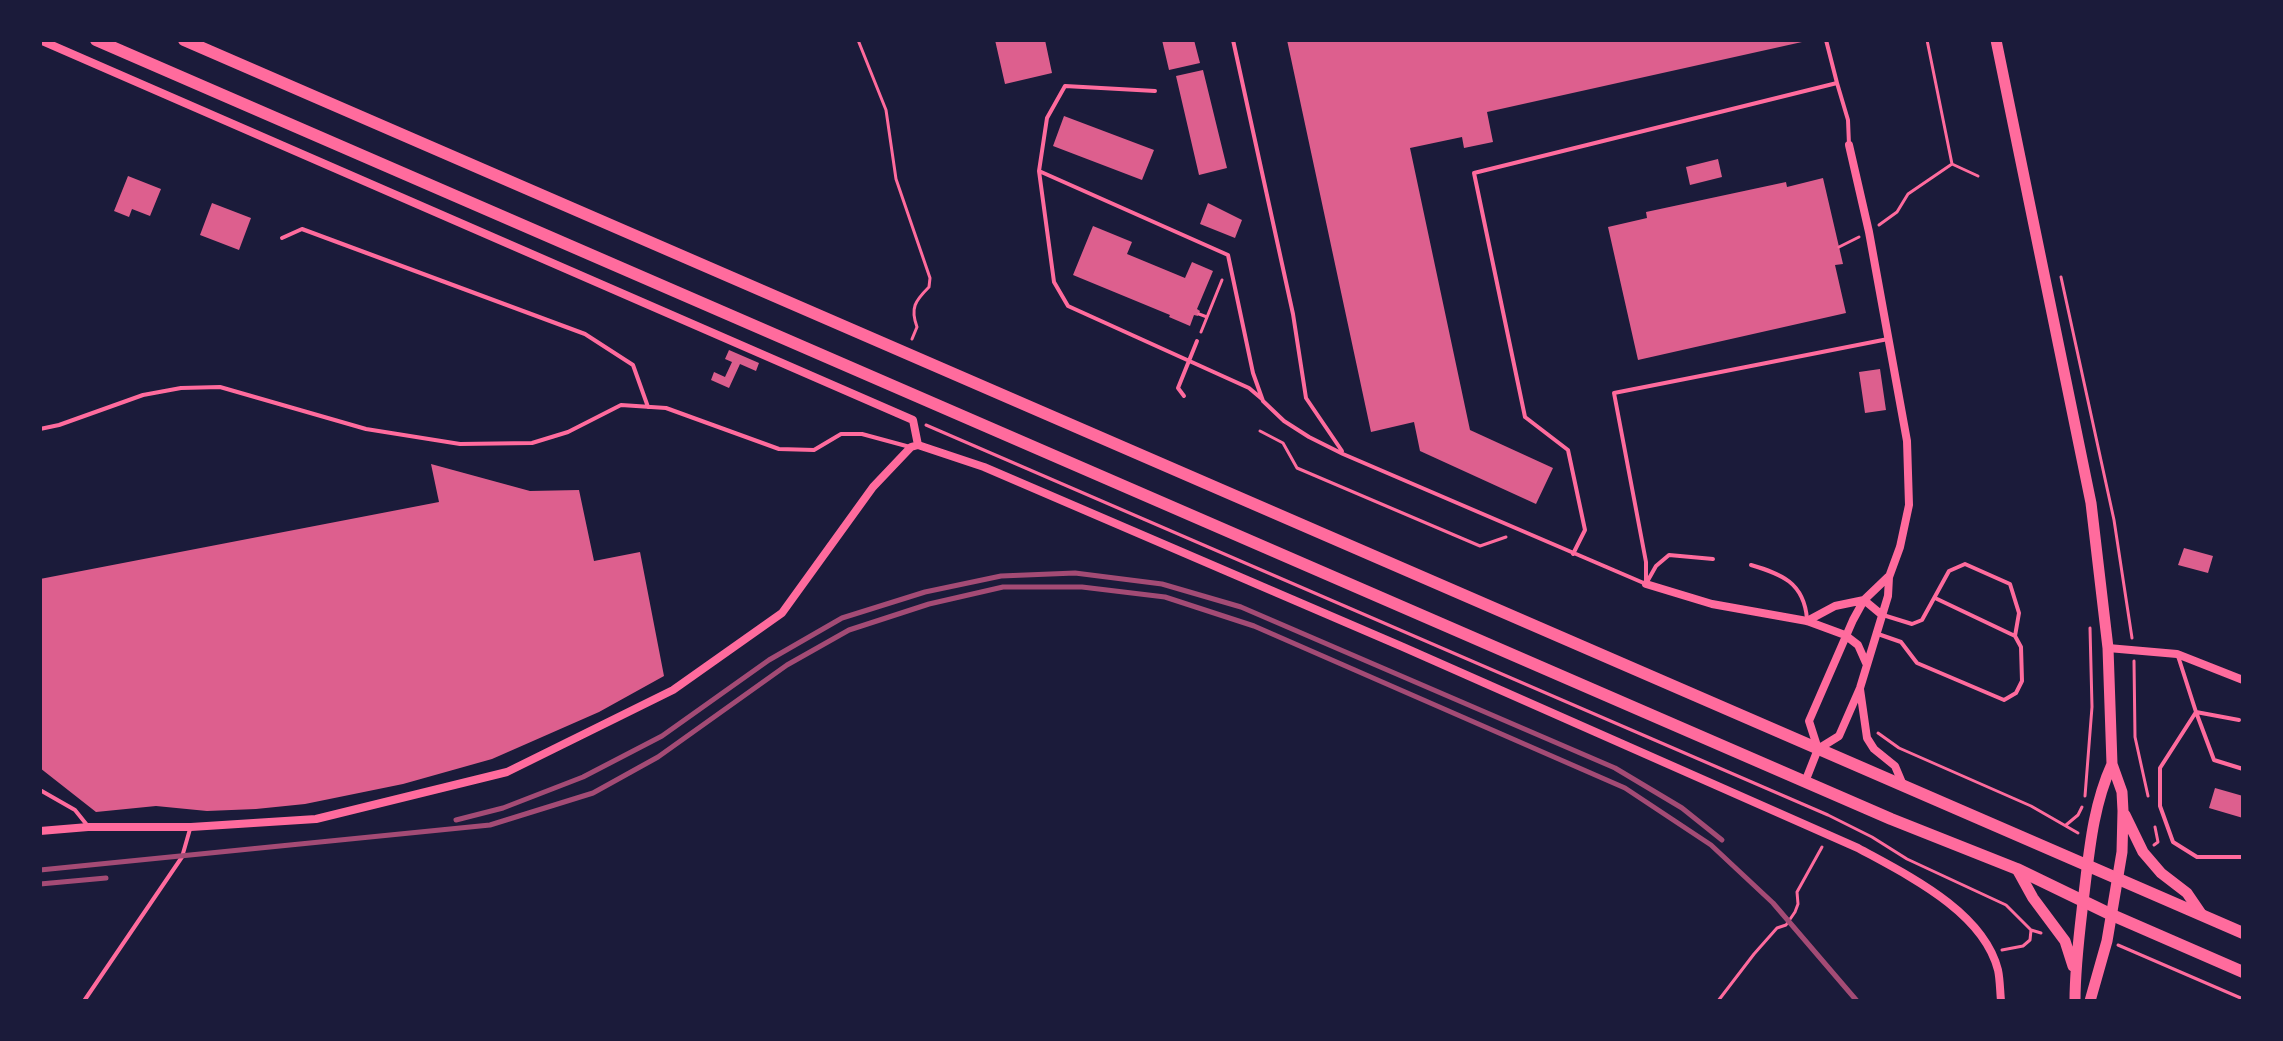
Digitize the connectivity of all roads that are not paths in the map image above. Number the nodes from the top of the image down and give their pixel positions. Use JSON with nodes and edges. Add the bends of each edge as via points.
{"nodes":[{"id":1,"x":40,"y":40,"type":"edge"},
{"id":2,"x":96,"y":40,"type":"edge"},
{"id":3,"x":184,"y":40,"type":"edge"},
{"id":4,"x":1233,"y":40,"type":"edge"},
{"id":5,"x":1826,"y":40,"type":"edge"},
{"id":6,"x":1996,"y":40,"type":"edge"},
{"id":7,"x":1837,"y":83,"type":"junction"},
{"id":8,"x":1155,"y":91,"type":"dead end"},
{"id":9,"x":1849,"y":145,"type":"joint"},
{"id":10,"x":1039,"y":171,"type":"junction"},
{"id":11,"x":282,"y":238,"type":"dead end"},
{"id":12,"x":1889,"y":339,"type":"junction"},
{"id":13,"x":1197,"y":341,"type":"road end"},
{"id":14,"x":1188,"y":361,"type":"junction"},
{"id":15,"x":1184,"y":396,"type":"dead end"},
{"id":16,"x":1263,"y":401,"type":"junction"},
{"id":17,"x":648,"y":407,"type":"junction"},
{"id":18,"x":40,"y":429,"type":"edge"},
{"id":19,"x":915,"y":446,"type":"junction"},
{"id":20,"x":1343,"y":454,"type":"junction"},
{"id":21,"x":1573,"y":554,"type":"junction"},
{"id":22,"x":1713,"y":559,"type":"dead end"},
{"id":23,"x":1751,"y":565,"type":"dead end"},
{"id":24,"x":1889,"y":577,"type":"junction"},
{"id":25,"x":1646,"y":584,"type":"junction"},
{"id":26,"x":1935,"y":598,"type":"junction"},
{"id":27,"x":1864,"y":600,"type":"junction"},
{"id":28,"x":1882,"y":615,"type":"junction"},
{"id":29,"x":1807,"y":621,"type":"junction"},
{"id":30,"x":1876,"y":634,"type":"junction"},
{"id":31,"x":1845,"y":635,"type":"junction"},
{"id":32,"x":2015,"y":636,"type":"junction"},
{"id":33,"x":2108,"y":648,"type":"junction"},
{"id":34,"x":2177,"y":654,"type":"junction"},
{"id":35,"x":1867,"y":664,"type":"junction"},
{"id":36,"x":2243,"y":680,"type":"edge"},
{"id":37,"x":1860,"y":688,"type":"junction"},
{"id":38,"x":2196,"y":712,"type":"junction"},
{"id":39,"x":2239,"y":720,"type":"dead end"},
{"id":40,"x":1818,"y":749,"type":"junction"},
{"id":41,"x":2112,"y":764,"type":"junction"},
{"id":42,"x":2243,"y":769,"type":"edge"},
{"id":43,"x":1805,"y":782,"type":"junction"},
{"id":44,"x":1903,"y":786,"type":"junction"},
{"id":45,"x":40,"y":790,"type":"edge"},
{"id":46,"x":2123,"y":811,"type":"junction"},
{"id":47,"x":88,"y":827,"type":"junction"},
{"id":48,"x":191,"y":827,"type":"junction"},
{"id":49,"x":40,"y":831,"type":"edge"},
{"id":50,"x":2243,"y":857,"type":"edge"},
{"id":51,"x":2087,"y":864,"type":"junction"},
{"id":52,"x":2017,"y":869,"type":"junction"},
{"id":53,"x":2118,"y":878,"type":"junction"},
{"id":54,"x":2083,"y":900,"type":"junction"},
{"id":55,"x":2112,"y":915,"type":"junction"},
{"id":56,"x":2202,"y":915,"type":"junction"},
{"id":57,"x":2243,"y":933,"type":"edge"},
{"id":58,"x":2075,"y":970,"type":"junction"},
{"id":59,"x":2243,"y":972,"type":"edge"},
{"id":60,"x":84,"y":1001,"type":"edge"},
{"id":61,"x":2001,"y":1001,"type":"edge"},
{"id":62,"x":2075,"y":1001,"type":"edge"},
{"id":63,"x":2090,"y":1001,"type":"edge"}],
"edges":[{"from":1,"to":19,"type":"street","via":[[913,420]]},
{"from":2,"to":43,"type":"main road"},
{"from":3,"to":40,"type":"main road"},
{"from":4,"to":20,"type":"lane","via":[[1293,314],[1306,398]]},
{"from":5,"to":7,"type":"lane"},
{"from":6,"to":33,"type":"main road","via":[[2091,503]]},
{"from":7,"to":9,"type":"lane"},
{"from":7,"to":21,"type":"lane","via":[[1474,173],[1525,417],[1568,450],[1585,530]]},
{"from":8,"to":10,"type":"lane","via":[[1065,86],[1047,118]]},
{"from":9,"to":12,"type":"street"},
{"from":10,"to":14,"type":"lane","via":[[1054,282],[1068,306]]},
{"from":10,"to":16,"type":"lane","via":[[1228,255]]},
{"from":11,"to":17,"type":"lane","via":[[302,229],[585,334],[633,365]]},
{"from":12,"to":24,"type":"street","via":[[1907,441],[1909,505]]},
{"from":12,"to":25,"type":"lane","via":[[1614,393]]},
{"from":13,"to":14,"type":"lane"},
{"from":14,"to":15,"type":"lane","via":[[1178,388]]},
{"from":14,"to":16,"type":"lane","via":[[1249,388]]},
{"from":16,"to":20,"type":"lane","via":[[1284,421]]},
{"from":17,"to":18,"type":"lane","via":[[621,405],[568,432],[532,443],[460,444],[366,429],[220,387],[181,388]]},
{"from":17,"to":19,"type":"lane","via":[[666,408],[779,449],[814,450],[841,434]]},
{"from":19,"to":48,"type":"street","via":[[873,487],[782,613],[673,690],[507,772],[316,819]]},
{"from":19,"to":61,"type":"street","via":[[984,467],[1830,834],[1905,874],[1972,924],[1998,970]]},
{"from":20,"to":21,"type":"lane"},
{"from":21,"to":25,"type":"lane"},
{"from":22,"to":25,"type":"lane","via":[[1669,555]]},
{"from":23,"to":29,"type":"lane","via":[[1794,584],[1806,605]]},
{"from":24,"to":27,"type":"street"},
{"from":24,"to":28,"type":"street"},
{"from":25,"to":29,"type":"street","via":[[1712,604]]},
{"from":26,"to":28,"type":"lane","via":[[1922,620],[1912,624]]},
{"from":26,"to":32,"type":"lane"},
{"from":26,"to":32,"type":"lane","via":[[1949,571],[1965,564],[2010,584],[2019,613]]},
{"from":27,"to":28,"type":"street"},
{"from":27,"to":29,"type":"street","via":[[1835,606]]},
{"from":27,"to":31,"type":"street"},
{"from":28,"to":30,"type":"street"},
{"from":29,"to":31,"type":"street"},
{"from":30,"to":32,"type":"lane","via":[[1901,642],[1917,663],[2004,700],[2022,681],[2021,647]]},
{"from":30,"to":35,"type":"street"},
{"from":31,"to":35,"type":"street","via":[[1858,645]]},
{"from":31,"to":40,"type":"street","via":[[1809,721]]},
{"from":33,"to":34,"type":"street"},
{"from":33,"to":41,"type":"main road"},
{"from":34,"to":36,"type":"street"},
{"from":34,"to":38,"type":"lane"},
{"from":35,"to":37,"type":"street"},
{"from":37,"to":40,"type":"street","via":[[1839,736]]},
{"from":37,"to":44,"type":"street","via":[[1867,738],[1895,766]]},
{"from":38,"to":39,"type":"lane"},
{"from":38,"to":42,"type":"lane","via":[[2214,760]]},
{"from":38,"to":50,"type":"lane","via":[[2160,768],[2160,806],[2173,842],[2197,857]]},
{"from":40,"to":43,"type":"street"},
{"from":40,"to":44,"type":"main road"},
{"from":41,"to":46,"type":"main road"},
{"from":41,"to":51,"type":"main road","via":[[2101,789]]},
{"from":43,"to":52,"type":"main road"},
{"from":44,"to":51,"type":"main road"},
{"from":45,"to":47,"type":"lane","via":[[75,810]]},
{"from":46,"to":53,"type":"main road"},
{"from":46,"to":56,"type":"main road","via":[[2143,852],[2187,893]]},
{"from":47,"to":48,"type":"street"},
{"from":47,"to":49,"type":"street"},
{"from":48,"to":60,"type":"lane","via":[[182,857]]},
{"from":51,"to":53,"type":"main road"},
{"from":51,"to":54,"type":"main road"},
{"from":52,"to":54,"type":"main road"},
{"from":52,"to":58,"type":"main road","via":[[2065,941]]},
{"from":53,"to":55,"type":"main road"},
{"from":53,"to":56,"type":"main road"},
{"from":54,"to":55,"type":"main road"},
{"from":54,"to":58,"type":"main road"},
{"from":55,"to":59,"type":"main road"},
{"from":55,"to":63,"type":"main road"},
{"from":56,"to":57,"type":"main road"},
{"from":58,"to":62,"type":"main road"}]}
